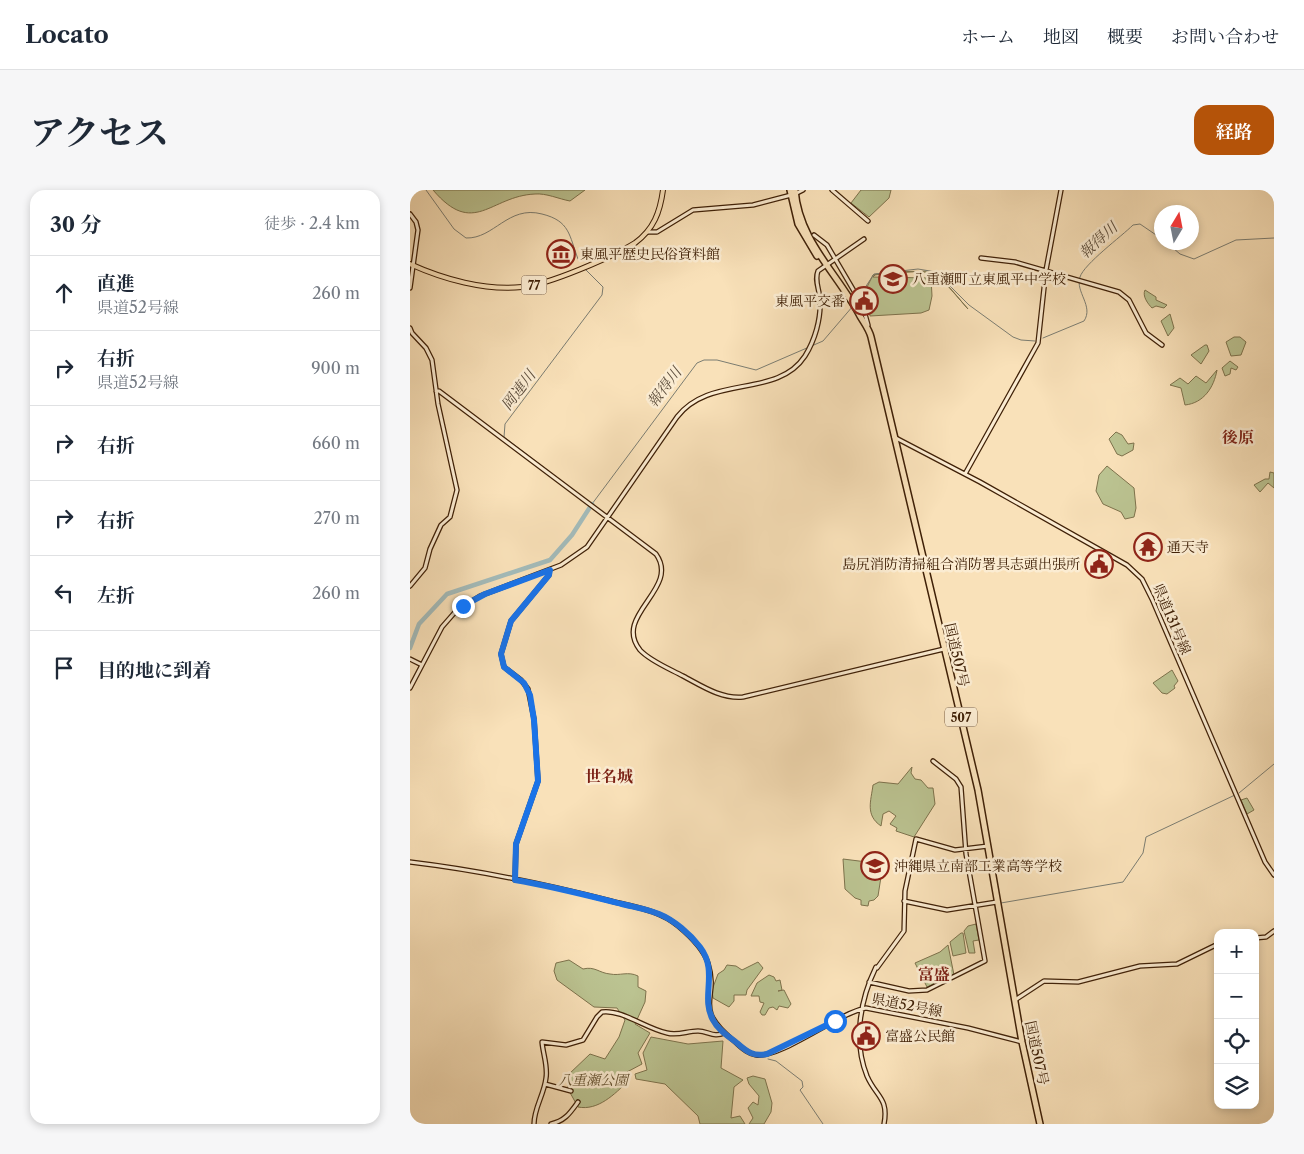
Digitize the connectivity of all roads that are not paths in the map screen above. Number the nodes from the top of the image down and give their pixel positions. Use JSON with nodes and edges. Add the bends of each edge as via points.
{"nodes":[{"id":1,"x":663,"y":190,"type":"edge"},
{"id":2,"x":803,"y":190,"type":"edge"},
{"id":3,"x":832,"y":190,"type":"edge"},
{"id":4,"x":1061,"y":190,"type":"edge"},
{"id":5,"x":793,"y":192,"type":"edge"},
{"id":6,"x":410,"y":214,"type":"edge"},
{"id":7,"x":868,"y":221,"type":"dead end"},
{"id":8,"x":654,"y":223,"type":"junction"},
{"id":9,"x":660,"y":230,"type":"junction"},
{"id":10,"x":648,"y":232,"type":"junction"},
{"id":11,"x":814,"y":235,"type":"dead end"},
{"id":12,"x":864,"y":238,"type":"dead end"},
{"id":13,"x":835,"y":258,"type":"junction"},
{"id":14,"x":981,"y":258,"type":"dead end"},
{"id":15,"x":411,"y":264,"type":"edge"},
{"id":16,"x":825,"y":264,"type":"junction"},
{"id":17,"x":1046,"y":270,"type":"junction"},
{"id":18,"x":410,"y":288,"type":"edge"},
{"id":19,"x":854,"y":291,"type":"dead end"},
{"id":20,"x":863,"y":307,"type":"dead end"},
{"id":21,"x":410,"y":328,"type":"edge"},
{"id":22,"x":869,"y":331,"type":"junction"},
{"id":23,"x":1162,"y":345,"type":"dead end"},
{"id":24,"x":436,"y":391,"type":"junction"},
{"id":25,"x":894,"y":437,"type":"junction"},
{"id":26,"x":965,"y":474,"type":"junction"},
{"id":27,"x":608,"y":519,"type":"junction"},
{"id":28,"x":550,"y":570,"type":"junction"},
{"id":29,"x":410,"y":586,"type":"edge"},
{"id":30,"x":944,"y":649,"type":"junction"},
{"id":31,"x":410,"y":659,"type":"edge"},
{"id":32,"x":422,"y":665,"type":"junction"},
{"id":33,"x":410,"y":688,"type":"edge"},
{"id":34,"x":933,"y":761,"type":"dead end"},
{"id":35,"x":988,"y":846,"type":"junction"},
{"id":36,"x":966,"y":850,"type":"junction"},
{"id":37,"x":410,"y":862,"type":"edge"},
{"id":38,"x":1274,"y":875,"type":"edge"},
{"id":39,"x":515,"y":880,"type":"junction"},
{"id":40,"x":904,"y":901,"type":"junction"},
{"id":41,"x":997,"y":902,"type":"junction"},
{"id":42,"x":975,"y":905,"type":"junction"},
{"id":43,"x":1274,"y":931,"type":"edge"},
{"id":44,"x":1259,"y":938,"type":"edge"},
{"id":45,"x":1214,"y":946,"type":"edge"},
{"id":46,"x":868,"y":982,"type":"junction"},
{"id":47,"x":1015,"y":1000,"type":"junction"},
{"id":48,"x":863,"y":1008,"type":"junction"},
{"id":49,"x":724,"y":1033,"type":"junction"},
{"id":50,"x":1022,"y":1042,"type":"junction"},
{"id":51,"x":545,"y":1084,"type":"junction"},
{"id":52,"x":571,"y":1091,"type":"dead end"},
{"id":53,"x":578,"y":1102,"type":"dead end"},
{"id":54,"x":534,"y":1124,"type":"edge"},
{"id":55,"x":551,"y":1124,"type":"edge"},
{"id":56,"x":884,"y":1124,"type":"edge"},
{"id":57,"x":1040,"y":1124,"type":"edge"}],
"edges":[{"from":1,"to":8,"type":"main road","number":"77"},
{"from":2,"to":5,"type":"street"},
{"from":3,"to":7,"type":"street"},
{"from":4,"to":17,"type":"street"},
{"from":5,"to":9,"type":"street","via":[[753,205],[693,210]]},
{"from":5,"to":16,"type":"highway","name":"国道507号","number":"507","via":[[800,229],[813,252]]},
{"from":6,"to":15,"type":"street","via":[[418,230]]},
{"from":8,"to":9,"type":"street"},
{"from":8,"to":10,"type":"main road","number":"77"},
{"from":9,"to":10,"type":"street"},
{"from":10,"to":15,"type":"main road","number":"77","via":[[636,243],[616,253],[544,282],[523,287],[502,288],[445,277]]},
{"from":11,"to":13,"type":"street","via":[[825,242]]},
{"from":12,"to":13,"type":"street"},
{"from":13,"to":16,"type":"street"},
{"from":13,"to":19,"type":"street"},
{"from":14,"to":17,"type":"street"},
{"from":15,"to":18,"type":"street"},
{"from":16,"to":22,"type":"highway","name":"国道507号","number":"507","via":[[853,302]]},
{"from":16,"to":27,"type":"street","via":[[816,276],[820,300],[816,329],[803,358],[776,378],[713,392],[689,404]]},
{"from":17,"to":23,"type":"street","via":[[1123,294],[1133,305],[1142,328]]},
{"from":17,"to":26,"type":"street","via":[[1036,347]]},
{"from":20,"to":22,"type":"street"},
{"from":21,"to":24,"type":"street","via":[[432,360]]},
{"from":22,"to":25,"type":"highway","name":"国道507号","number":"507"},
{"from":24,"to":27,"type":"street","via":[[439,390]]},
{"from":24,"to":29,"type":"street","via":[[457,490],[450,517],[430,548],[425,568]]},
{"from":25,"to":26,"type":"street","name":"県道131号線"},
{"from":25,"to":30,"type":"highway","name":"国道507号","number":"507"},
{"from":26,"to":38,"type":"street","name":"県道131号線","via":[[1127,565],[1142,579],[1263,858]]},
{"from":27,"to":28,"type":"street","via":[[583,551]]},
{"from":27,"to":30,"type":"street","via":[[649,547],[660,559],[662,567],[660,582],[636,619],[634,634],[639,647],[667,667],[721,695],[743,697]]},
{"from":28,"to":32,"type":"street","via":[[485,594],[459,608],[442,627]]},
{"from":28,"to":39,"type":"street","via":[[511,621],[501,654],[504,667],[524,683],[530,695],[538,781],[516,844]]},
{"from":30,"to":35,"type":"highway","name":"国道507号","number":"507"},
{"from":31,"to":32,"type":"street"},
{"from":32,"to":33,"type":"street"},
{"from":34,"to":36,"type":"street","via":[[962,787]]},
{"from":35,"to":36,"type":"street"},
{"from":35,"to":41,"type":"highway","name":"国道507号","number":"507"},
{"from":36,"to":40,"type":"street","via":[[945,848],[916,839]]},
{"from":36,"to":42,"type":"street"},
{"from":37,"to":39,"type":"street","name":"県道52号線"},
{"from":39,"to":49,"type":"street","name":"県道52号線","via":[[592,896],[659,914],[672,921],[705,955],[710,973],[708,1009]]},
{"from":40,"to":42,"type":"street","via":[[947,910]]},
{"from":40,"to":46,"type":"street","via":[[904,931]]},
{"from":41,"to":42,"type":"street"},
{"from":41,"to":47,"type":"highway","name":"国道507号","number":"507"},
{"from":42,"to":46,"type":"street","via":[[984,963],[927,990],[909,991]]},
{"from":43,"to":44,"type":"street"},
{"from":45,"to":47,"type":"street","via":[[1177,964],[1140,966],[1078,982],[1044,981]]},
{"from":46,"to":48,"type":"street"},
{"from":47,"to":50,"type":"highway","name":"国道507号","number":"507"},
{"from":48,"to":49,"type":"street","name":"県道52号線","via":[[764,1055],[749,1053]]},
{"from":48,"to":50,"type":"street","name":"県道52号線"},
{"from":48,"to":56,"type":"street","via":[[859,1038],[861,1059],[869,1080],[884,1102],[887,1112]]},
{"from":49,"to":51,"type":"street","via":[[668,1034],[625,1015],[602,1012],[584,1040],[566,1045],[542,1042]]},
{"from":50,"to":57,"type":"highway","name":"国道507号","number":"507"},
{"from":51,"to":52,"type":"street"},
{"from":51,"to":54,"type":"street","via":[[541,1102],[534,1113]]},
{"from":53,"to":55,"type":"street","via":[[571,1115]]}]}
